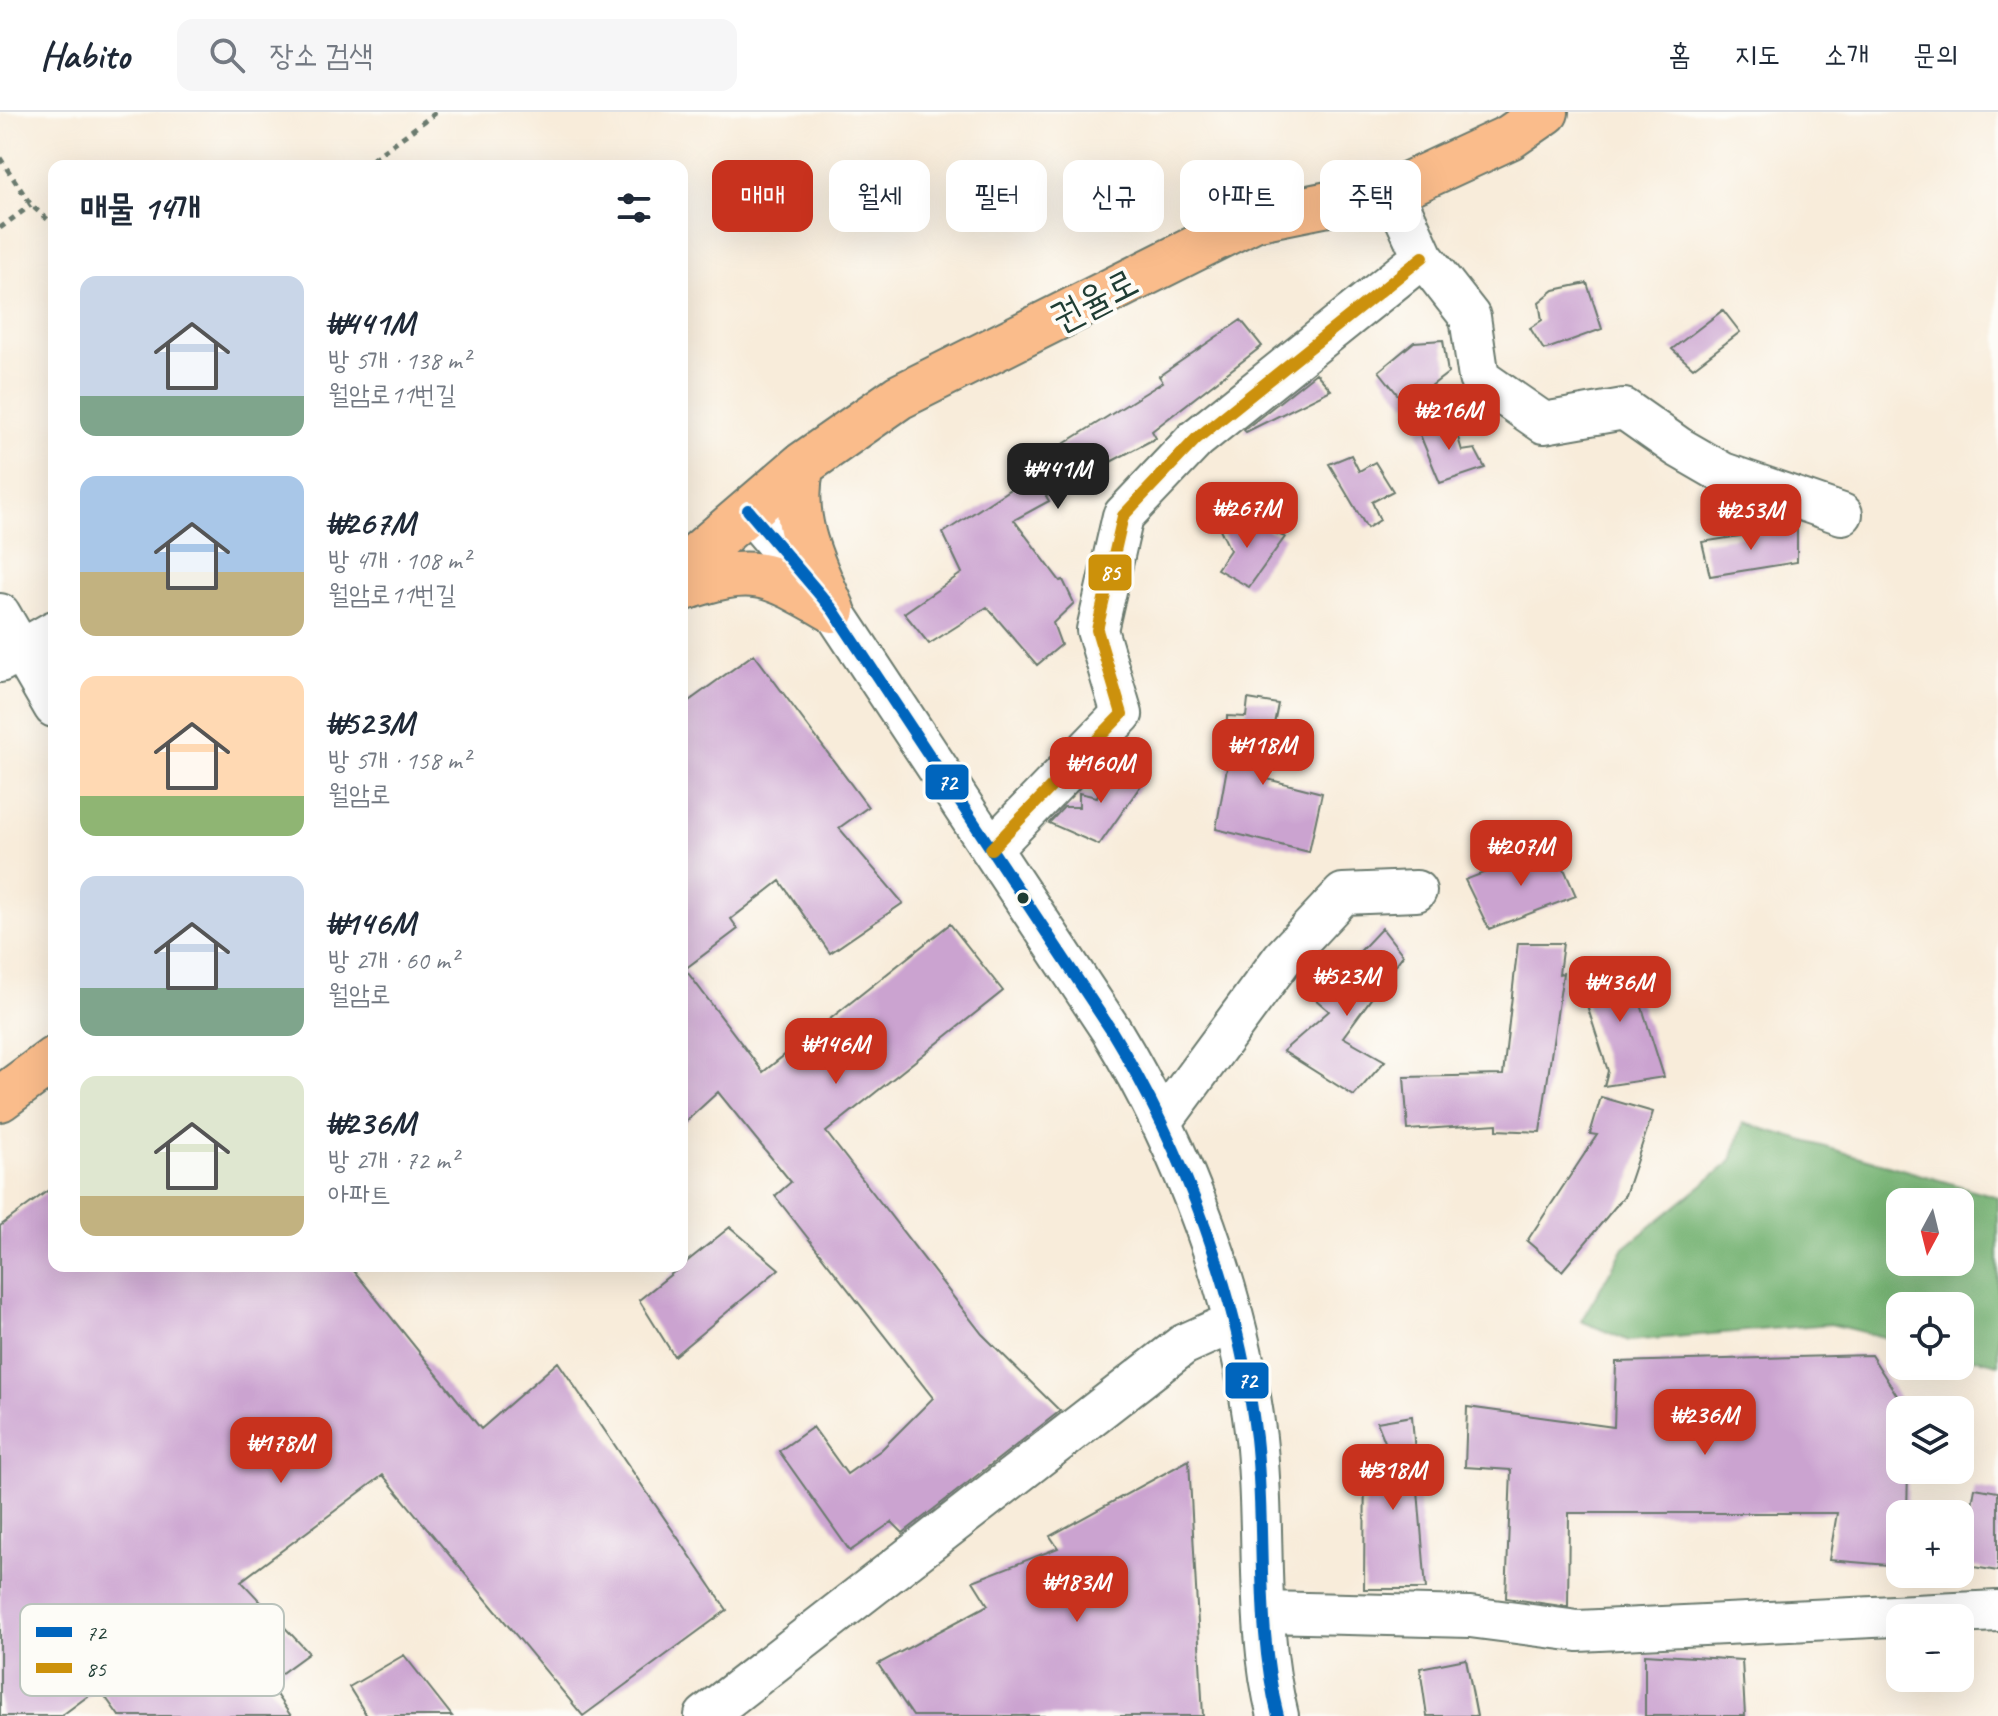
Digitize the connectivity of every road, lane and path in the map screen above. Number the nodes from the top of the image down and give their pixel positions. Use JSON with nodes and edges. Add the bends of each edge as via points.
{"nodes":[{"id":1,"x":437,"y":112,"type":"edge"},
{"id":2,"x":1546,"y":112,"type":"edge"},
{"id":3,"x":0,"y":158,"type":"edge"},
{"id":4,"x":371,"y":160,"type":"edge"},
{"id":5,"x":1421,"y":178,"type":"edge"},
{"id":6,"x":31,"y":205,"type":"junction"},
{"id":7,"x":1320,"y":206,"type":"edge"},
{"id":8,"x":48,"y":220,"type":"edge"},
{"id":9,"x":0,"y":228,"type":"edge"},
{"id":10,"x":1412,"y":232,"type":"edge"},
{"id":11,"x":1423,"y":257,"type":"junction"},
{"id":12,"x":802,"y":465,"type":"junction"},
{"id":13,"x":748,"y":510,"type":"junction"},
{"id":14,"x":1842,"y":514,"type":"dead end"},
{"id":15,"x":688,"y":563,"type":"edge"},
{"id":16,"x":688,"y":588,"type":"edge"},
{"id":17,"x":833,"y":610,"type":"junction"},
{"id":18,"x":0,"y":614,"type":"edge"},
{"id":19,"x":25,"y":648,"type":"edge"},
{"id":20,"x":48,"y":695,"type":"edge"},
{"id":21,"x":991,"y":849,"type":"junction"},
{"id":22,"x":1416,"y":891,"type":"dead end"},
{"id":23,"x":48,"y":1043,"type":"edge"},
{"id":24,"x":25,"y":1080,"type":"edge"},
{"id":25,"x":1161,"y":1123,"type":"junction"},
{"id":26,"x":1234,"y":1322,"type":"junction"},
{"id":27,"x":1998,"y":1611,"type":"edge"},
{"id":28,"x":1266,"y":1612,"type":"junction"},
{"id":29,"x":705,"y":1716,"type":"edge"},
{"id":30,"x":1278,"y":1716,"type":"edge"}],
"edges":[{"from":1,"to":4,"type":"path"},
{"from":2,"to":5,"type":"main road","name":"권율로","via":[[1510,137]]},
{"from":3,"to":6,"type":"path"},
{"from":6,"to":8,"type":"path"},
{"from":6,"to":9,"type":"path"},
{"from":7,"to":12,"type":"main road","name":"권율로","via":[[1254,219],[899,397]]},
{"from":10,"to":11,"type":"street"},
{"from":11,"to":14,"type":"street","via":[[1470,317],[1479,378],[1544,423],[1624,409],[1723,473]]},
{"from":11,"to":21,"type":"street","via":[[1196,439],[1123,516],[1097,630],[1122,714]]},
{"from":12,"to":13,"type":"main road","name":"권율로"},
{"from":12,"to":17,"type":"main road","via":[[795,492],[800,527]]},
{"from":13,"to":15,"type":"main road","name":"권율로"},
{"from":13,"to":17,"type":"street"},
{"from":16,"to":17,"type":"main road","via":[[750,572],[787,584]]},
{"from":17,"to":21,"type":"street"},
{"from":18,"to":19,"type":"street"},
{"from":19,"to":20,"type":"street"},
{"from":21,"to":25,"type":"street","via":[[1111,1030]]},
{"from":22,"to":25,"type":"street","via":[[1343,894],[1282,959]]},
{"from":23,"to":24,"type":"main road"},
{"from":25,"to":26,"type":"street","via":[[1198,1210]]},
{"from":26,"to":28,"type":"street","via":[[1256,1439]]},
{"from":26,"to":29,"type":"street","via":[[1183,1345]]},
{"from":27,"to":28,"type":"street","via":[[1578,1631],[1470,1617]]},
{"from":28,"to":30,"type":"street"}]}
